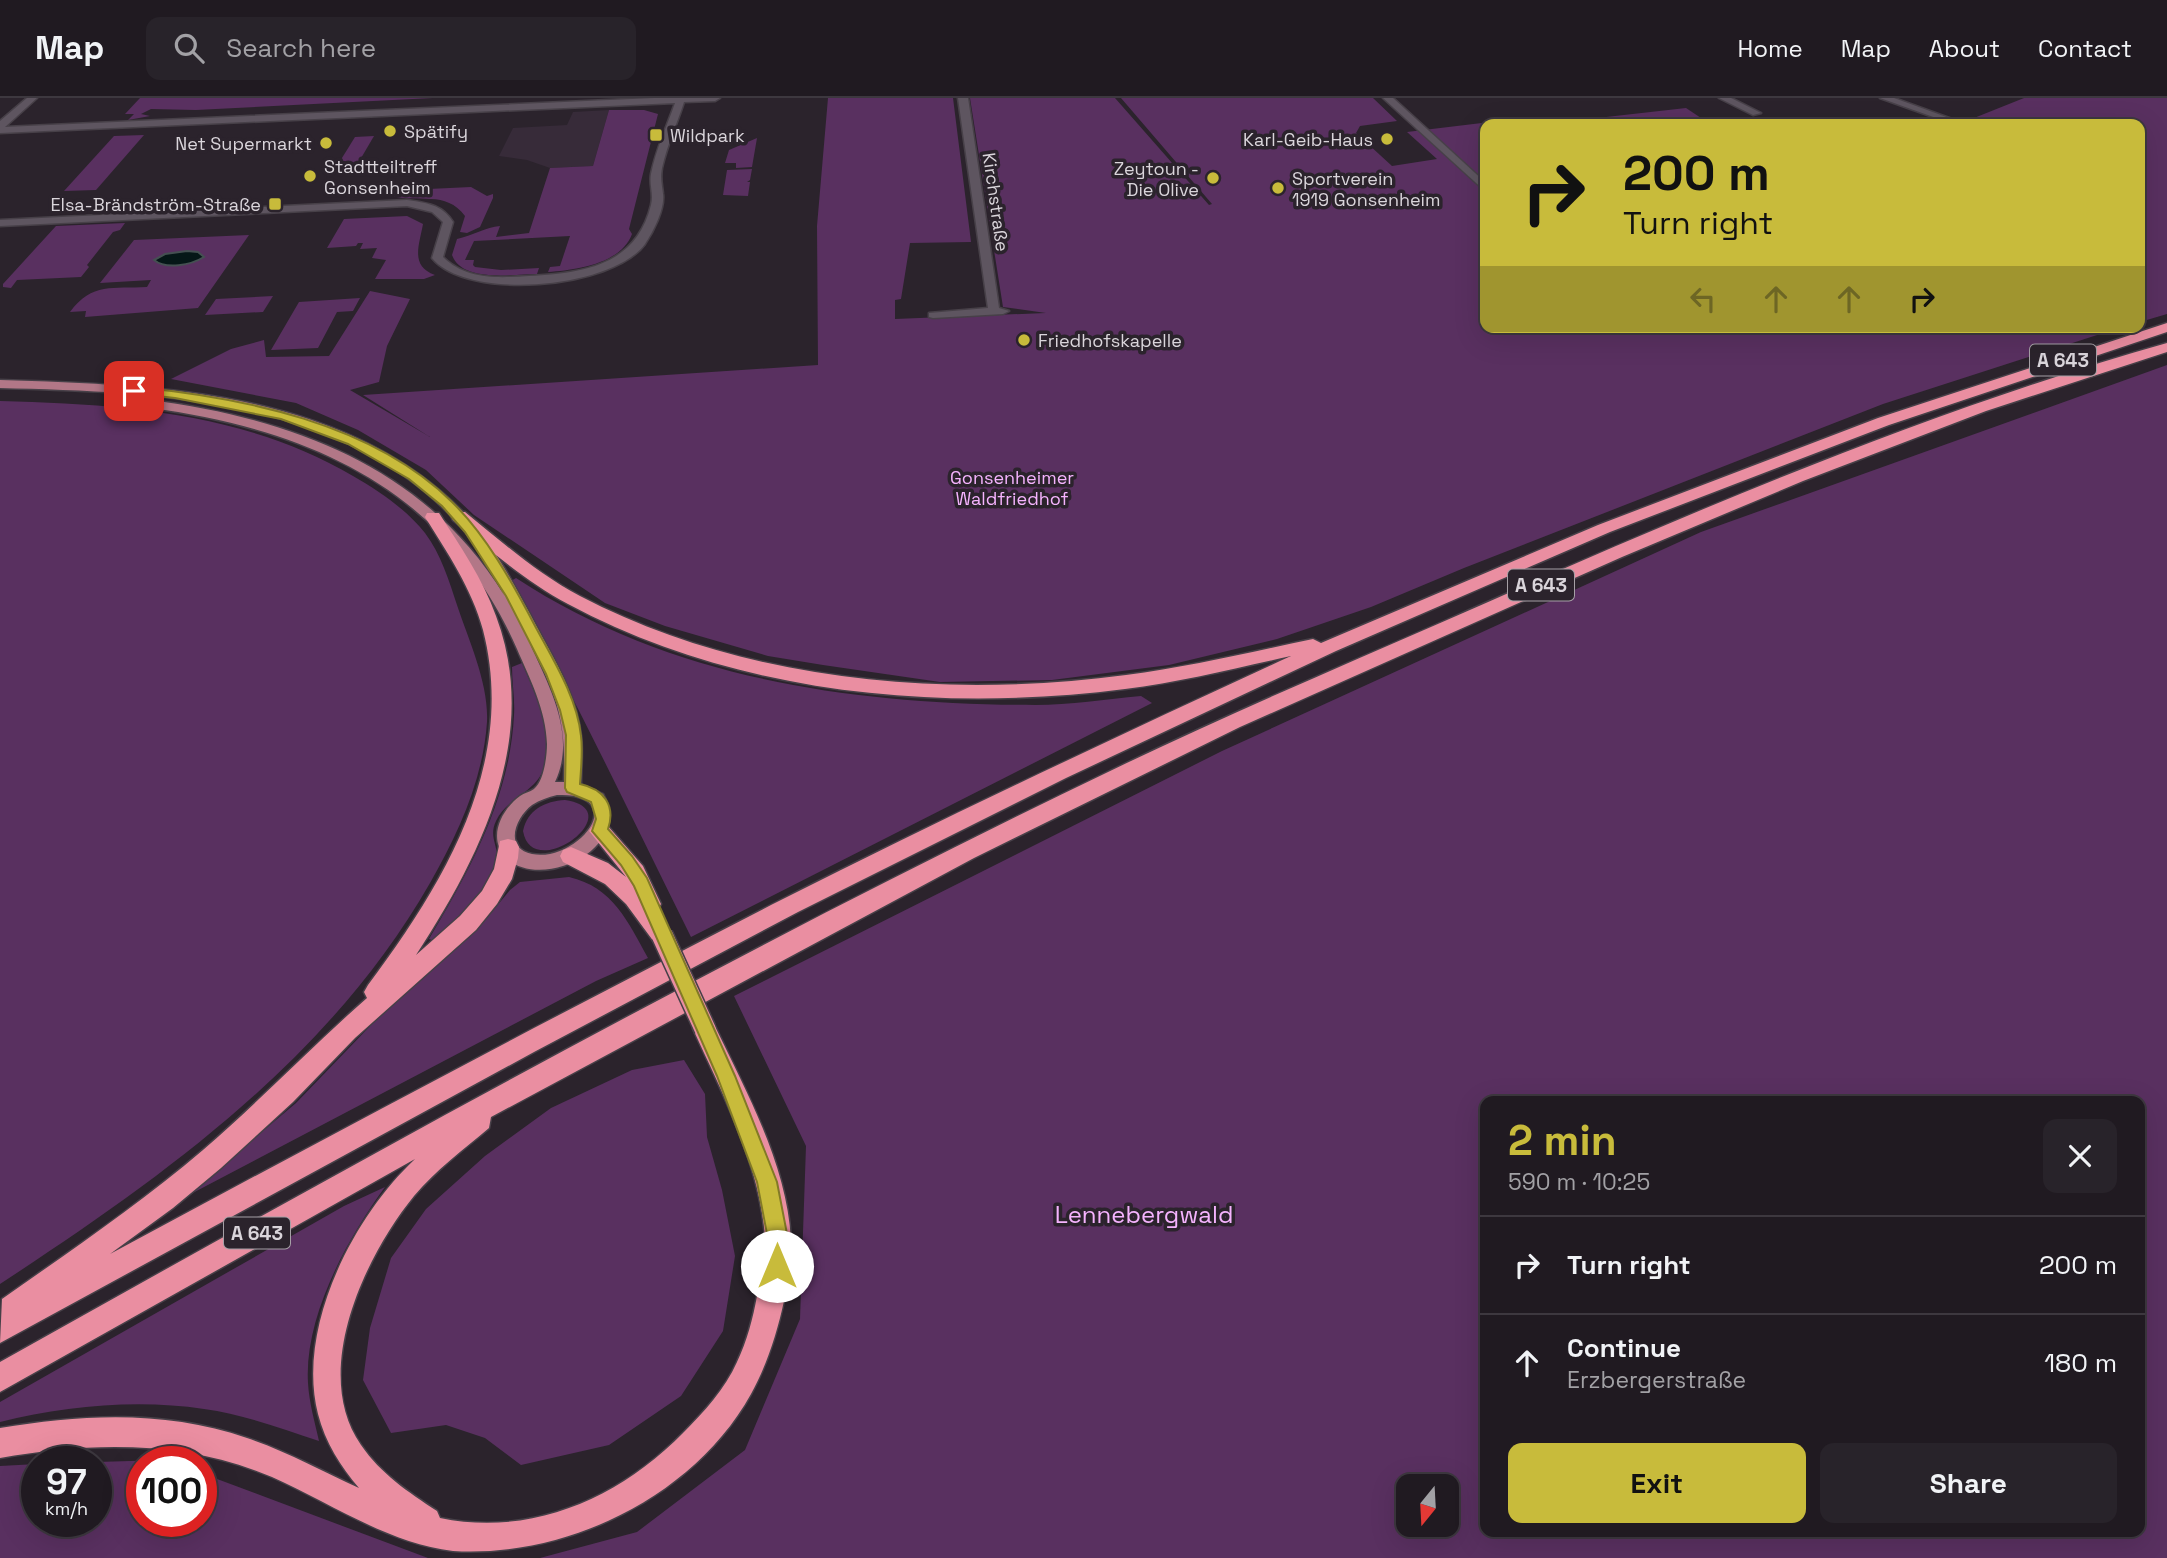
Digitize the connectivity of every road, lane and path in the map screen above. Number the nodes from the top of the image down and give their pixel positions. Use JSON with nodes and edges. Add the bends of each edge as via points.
{"nodes":[{"id":1,"x":32,"y":98,"type":"edge"},
{"id":2,"x":715,"y":98,"type":"edge"},
{"id":3,"x":963,"y":98,"type":"edge"},
{"id":4,"x":1388,"y":98,"type":"edge"},
{"id":5,"x":1724,"y":98,"type":"edge"},
{"id":6,"x":681,"y":99,"type":"edge"},
{"id":7,"x":1890,"y":99,"type":"edge"},
{"id":8,"x":615,"y":100,"type":"edge"},
{"id":9,"x":670,"y":100,"type":"junction"},
{"id":10,"x":1756,"y":113,"type":"dead end"},
{"id":11,"x":673,"y":118,"type":"junction"},
{"id":12,"x":1947,"y":119,"type":"edge"},
{"id":13,"x":0,"y":128,"type":"edge"},
{"id":14,"x":1480,"y":183,"type":"edge"},
{"id":15,"x":0,"y":223,"type":"edge"},
{"id":16,"x":933,"y":315,"type":"dead end"},
{"id":17,"x":2167,"y":327,"type":"edge"},
{"id":18,"x":2167,"y":347,"type":"edge"},
{"id":19,"x":0,"y":384,"type":"edge"},
{"id":20,"x":0,"y":395,"type":"edge"},
{"id":21,"x":459,"y":516,"type":"junction"},
{"id":22,"x":433,"y":517,"type":"junction"},
{"id":23,"x":1353,"y":636,"type":"junction"},
{"id":24,"x":572,"y":788,"type":"junction"},
{"id":25,"x":541,"y":793,"type":"junction"},
{"id":26,"x":600,"y":831,"type":"junction"},
{"id":27,"x":508,"y":847,"type":"junction"},
{"id":28,"x":571,"y":856,"type":"junction"},
{"id":29,"x":662,"y":935,"type":"junction"},
{"id":30,"x":347,"y":1030,"type":"junction"},
{"id":31,"x":515,"y":1090,"type":"junction"},
{"id":32,"x":0,"y":1317,"type":"edge"},
{"id":33,"x":0,"y":1329,"type":"edge"},
{"id":34,"x":0,"y":1378,"type":"edge"},
{"id":35,"x":0,"y":1443,"type":"edge"},
{"id":36,"x":453,"y":1536,"type":"junction"}],
"edges":[{"from":1,"to":13,"type":"street"},
{"from":2,"to":6,"type":"street"},
{"from":3,"to":16,"type":"street","name":"Kirchstraße","via":[[998,311]]},
{"from":4,"to":14,"type":"street"},
{"from":5,"to":10,"type":"street"},
{"from":6,"to":9,"type":"street"},
{"from":6,"to":11,"type":"street"},
{"from":7,"to":12,"type":"street"},
{"from":8,"to":9,"type":"street"},
{"from":8,"to":13,"type":"street","via":[[304,119]]},
{"from":9,"to":11,"type":"street"},
{"from":11,"to":15,"type":"street","via":[[654,184],[658,196],[643,239],[606,266],[557,278],[486,279],[451,272],[437,258],[448,222],[443,213],[407,203]]},
{"from":17,"to":23,"type":"highway","number":"A 643","via":[[1959,394],[1776,461]]},
{"from":18,"to":31,"type":"highway","number":"A 643","via":[[1967,414],[1647,537],[1200,737],[923,875]]},
{"from":19,"to":21,"type":"main road","via":[[175,395],[285,416],[380,455],[413,476]]},
{"from":20,"to":22,"type":"main road","via":[[162,405],[269,426],[362,465]]},
{"from":21,"to":23,"type":"highway","via":[[531,574],[625,625],[682,646],[811,677],[953,691],[1100,685],[1171,676]]},
{"from":21,"to":24,"type":"main road","via":[[512,595],[568,710],[574,735]]},
{"from":22,"to":25,"type":"main road","via":[[484,574],[545,695],[555,749],[554,765]]},
{"from":22,"to":30,"type":"highway","via":[[479,595],[493,632],[502,676],[496,759],[471,838],[451,880]]},
{"from":23,"to":33,"type":"highway","number":"A 643","via":[[915,844],[589,1010]]},
{"from":24,"to":25,"type":"main road"},
{"from":24,"to":26,"type":"main road","via":[[586,791],[603,807]]},
{"from":25,"to":27,"type":"main road","via":[[511,817],[505,836]]},
{"from":26,"to":28,"type":"main road"},
{"from":26,"to":29,"type":"highway","via":[[635,872]]},
{"from":27,"to":28,"type":"main road","via":[[526,861]]},
{"from":27,"to":30,"type":"highway","via":[[503,875],[483,907]]},
{"from":28,"to":29,"type":"highway","via":[[592,863],[631,892]]},
{"from":29,"to":36,"type":"highway","bridge":true,"via":[[758,1156],[775,1214],[777,1266],[762,1333],[734,1395],[686,1453],[649,1485],[583,1520],[542,1533],[499,1538]]},
{"from":30,"to":32,"type":"highway","via":[[212,1159]]},
{"from":31,"to":34,"type":"highway","number":"A 643"},
{"from":31,"to":36,"type":"highway","via":[[423,1170],[385,1213],[344,1291],[327,1354],[331,1416],[343,1447],[387,1498]]},
{"from":35,"to":36,"type":"highway","via":[[106,1429],[191,1437],[279,1465],[378,1515]]}]}
